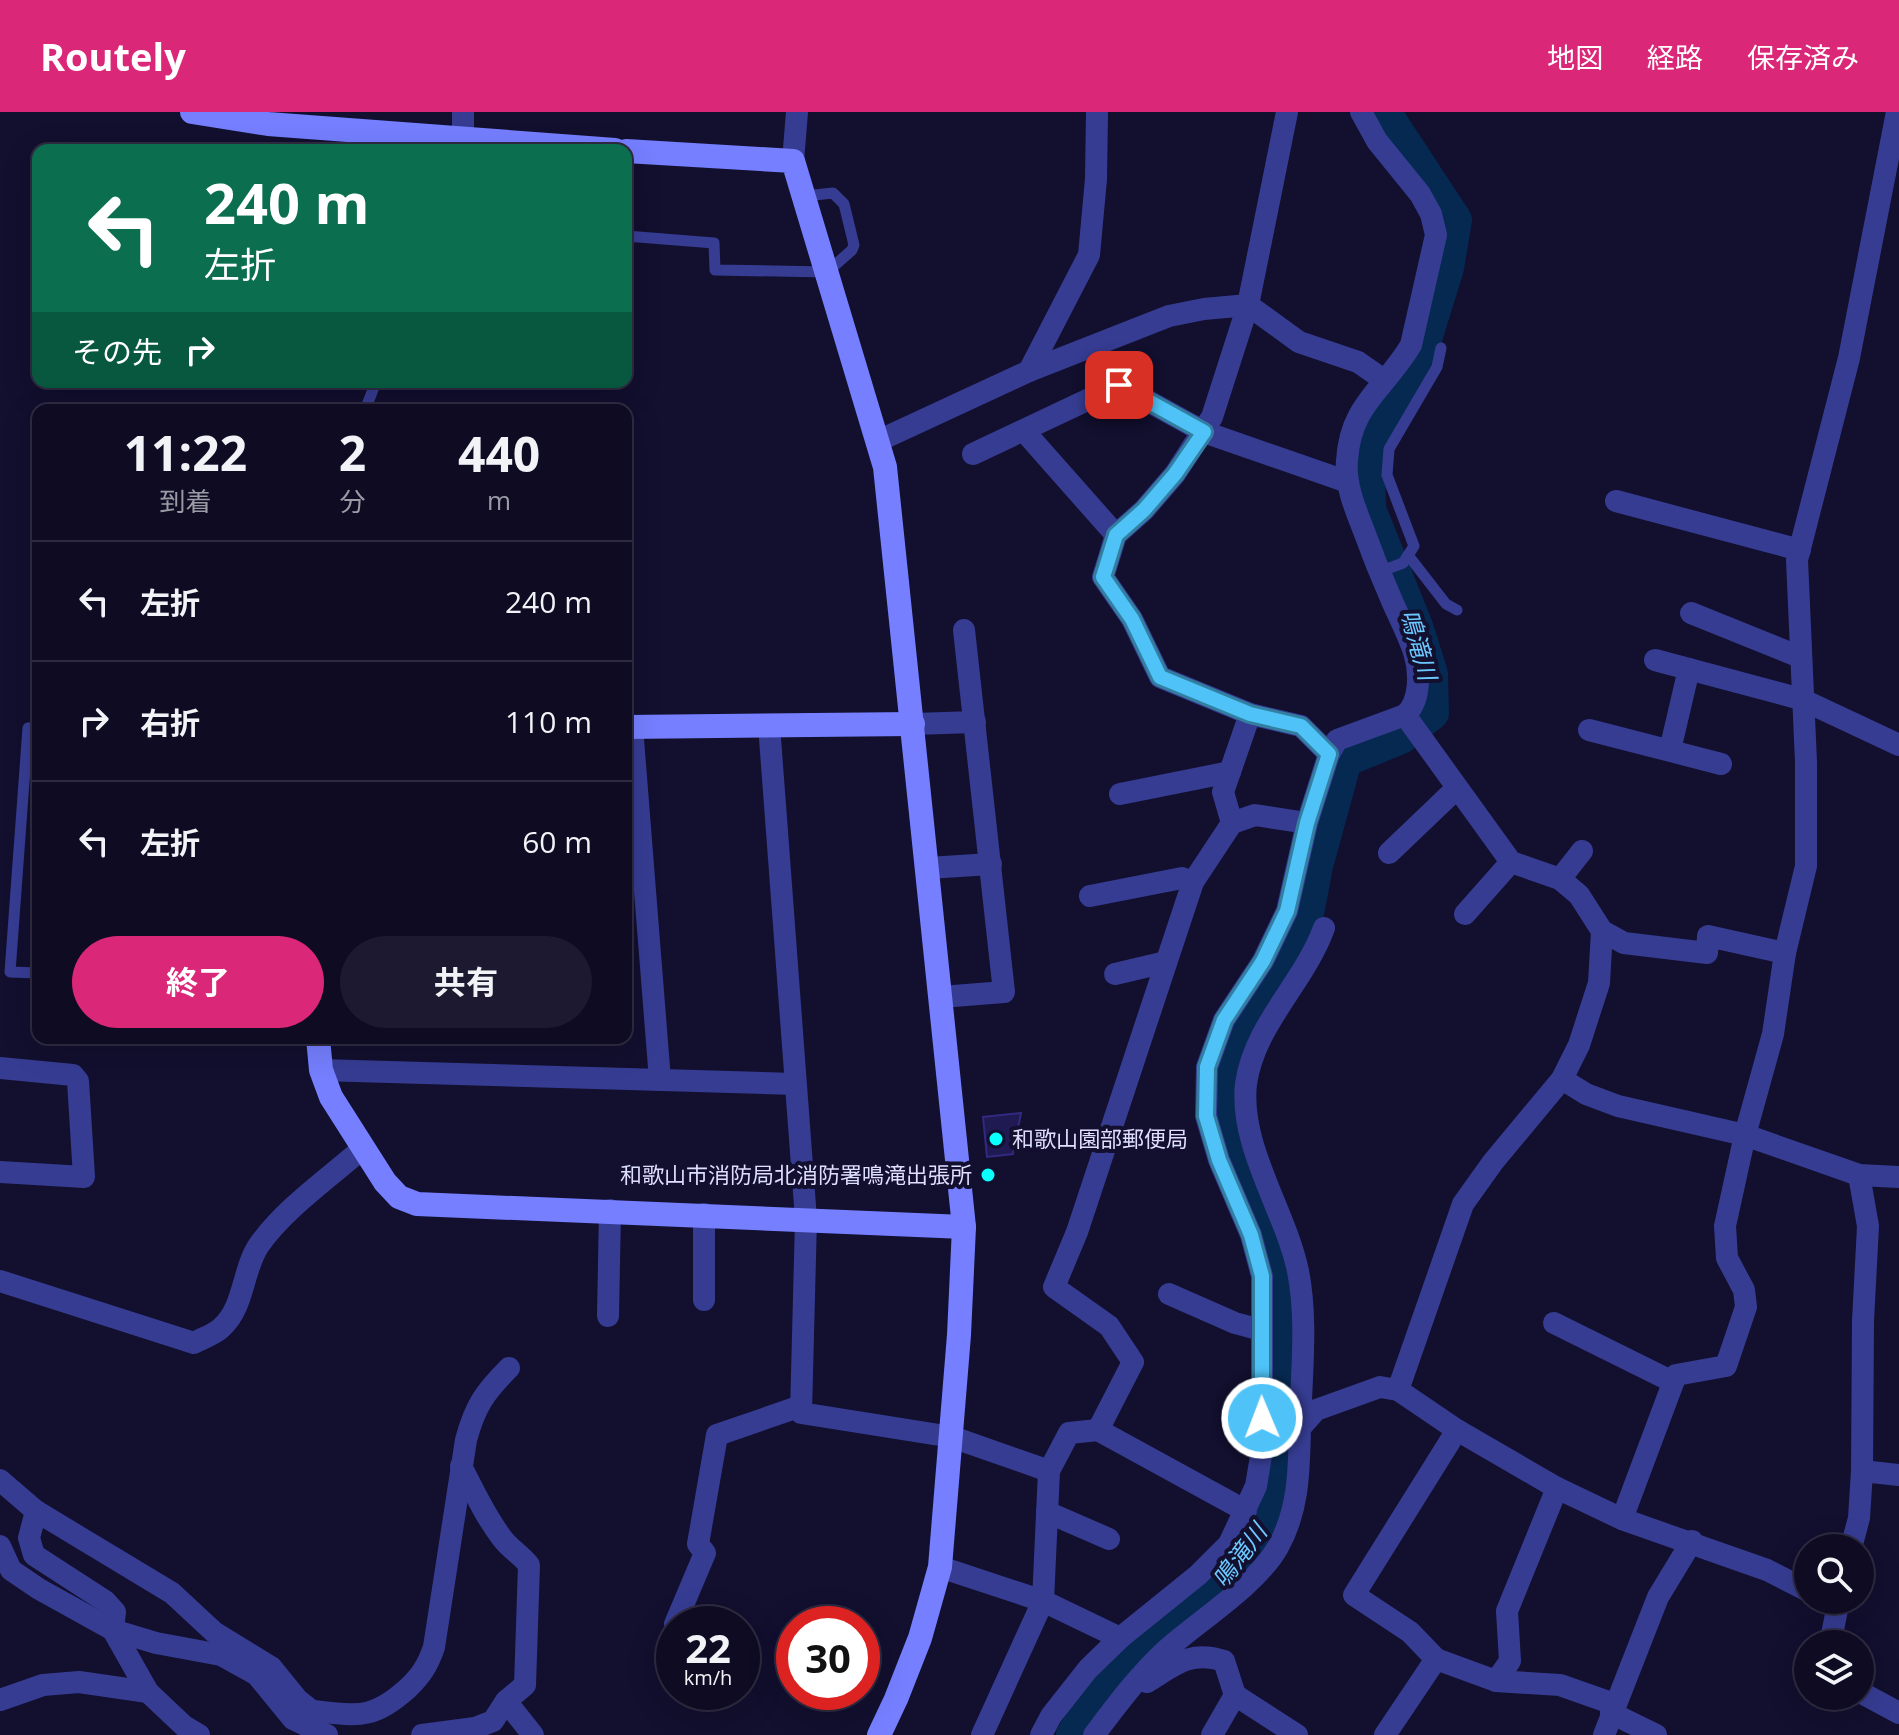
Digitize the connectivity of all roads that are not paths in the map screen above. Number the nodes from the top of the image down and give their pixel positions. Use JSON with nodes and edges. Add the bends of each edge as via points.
{"nodes":[{"id":1,"x":192,"y":112,"type":"edge"},
{"id":2,"x":463,"y":112,"type":"edge"},
{"id":3,"x":797,"y":112,"type":"edge"},
{"id":4,"x":1097,"y":112,"type":"edge"},
{"id":5,"x":1287,"y":112,"type":"edge"},
{"id":6,"x":1361,"y":112,"type":"edge"},
{"id":7,"x":1897,"y":125,"type":"edge"},
{"id":8,"x":463,"y":139,"type":"junction"},
{"id":9,"x":532,"y":144,"type":"edge"},
{"id":10,"x":632,"y":151,"type":"edge"},
{"id":11,"x":793,"y":161,"type":"junction"},
{"id":12,"x":805,"y":196,"type":"junction"},
{"id":13,"x":632,"y":236,"type":"edge"},
{"id":14,"x":827,"y":272,"type":"junction"},
{"id":15,"x":1248,"y":305,"type":"junction"},
{"id":16,"x":1441,"y":348,"type":"dead end"},
{"id":17,"x":1029,"y":371,"type":"junction"},
{"id":18,"x":1384,"y":380,"type":"junction"},
{"id":19,"x":1024,"y":431,"type":"junction"},
{"id":20,"x":1204,"y":432,"type":"junction"},
{"id":21,"x":878,"y":441,"type":"junction"},
{"id":22,"x":973,"y":454,"type":"dead end"},
{"id":23,"x":1348,"y":482,"type":"junction"},
{"id":24,"x":1616,"y":501,"type":"dead end"},
{"id":25,"x":1116,"y":535,"type":"junction"},
{"id":26,"x":1800,"y":550,"type":"junction"},
{"id":27,"x":1406,"y":559,"type":"junction"},
{"id":28,"x":1382,"y":571,"type":"junction"},
{"id":29,"x":1457,"y":610,"type":"dead end"},
{"id":30,"x":1691,"y":613,"type":"dead end"},
{"id":31,"x":964,"y":630,"type":"dead end"},
{"id":32,"x":1800,"y":657,"type":"junction"},
{"id":33,"x":1655,"y":660,"type":"dead end"},
{"id":34,"x":1689,"y":669,"type":"junction"},
{"id":35,"x":1801,"y":699,"type":"junction"},
{"id":36,"x":1250,"y":714,"type":"junction"},
{"id":37,"x":975,"y":722,"type":"junction"},
{"id":38,"x":913,"y":724,"type":"junction"},
{"id":39,"x":769,"y":725,"type":"junction"},
{"id":40,"x":1412,"y":725,"type":"junction"},
{"id":41,"x":632,"y":727,"type":"edge"},
{"id":42,"x":32,"y":728,"type":"edge"},
{"id":43,"x":1589,"y":730,"type":"dead end"},
{"id":44,"x":1899,"y":745,"type":"edge"},
{"id":45,"x":1670,"y":750,"type":"junction"},
{"id":46,"x":1329,"y":754,"type":"junction"},
{"id":47,"x":632,"y":761,"type":"edge"},
{"id":48,"x":1721,"y":764,"type":"dead end"},
{"id":49,"x":1230,"y":772,"type":"junction"},
{"id":50,"x":1457,"y":788,"type":"junction"},
{"id":51,"x":1120,"y":794,"type":"dead end"},
{"id":52,"x":1232,"y":823,"type":"junction"},
{"id":53,"x":1307,"y":823,"type":"junction"},
{"id":54,"x":1582,"y":851,"type":"dead end"},
{"id":55,"x":1389,"y":853,"type":"dead end"},
{"id":56,"x":1511,"y":862,"type":"junction"},
{"id":57,"x":991,"y":864,"type":"junction"},
{"id":58,"x":928,"y":868,"type":"junction"},
{"id":59,"x":1560,"y":879,"type":"junction"},
{"id":60,"x":1193,"y":882,"type":"junction"},
{"id":61,"x":1090,"y":896,"type":"dead end"},
{"id":62,"x":1465,"y":914,"type":"dead end"},
{"id":63,"x":1324,"y":928,"type":"dead end"},
{"id":64,"x":1602,"y":931,"type":"junction"},
{"id":65,"x":1785,"y":953,"type":"junction"},
{"id":66,"x":1166,"y":962,"type":"junction"},
{"id":67,"x":32,"y":973,"type":"edge"},
{"id":68,"x":1115,"y":974,"type":"dead end"},
{"id":69,"x":941,"y":997,"type":"junction"},
{"id":70,"x":319,"y":1044,"type":"edge"},
{"id":71,"x":0,"y":1068,"type":"edge"},
{"id":72,"x":321,"y":1070,"type":"junction"},
{"id":73,"x":1562,"y":1079,"type":"junction"},
{"id":74,"x":660,"y":1080,"type":"junction"},
{"id":75,"x":795,"y":1084,"type":"junction"},
{"id":76,"x":1745,"y":1135,"type":"junction"},
{"id":77,"x":363,"y":1148,"type":"junction"},
{"id":78,"x":0,"y":1172,"type":"edge"},
{"id":79,"x":1859,"y":1175,"type":"junction"},
{"id":80,"x":1899,"y":1177,"type":"edge"},
{"id":81,"x":610,"y":1210,"type":"junction"},
{"id":82,"x":704,"y":1214,"type":"junction"},
{"id":83,"x":806,"y":1219,"type":"junction"},
{"id":84,"x":964,"y":1227,"type":"junction"},
{"id":85,"x":0,"y":1281,"type":"edge"},
{"id":86,"x":1169,"y":1294,"type":"dead end"},
{"id":87,"x":704,"y":1300,"type":"dead end"},
{"id":88,"x":608,"y":1316,"type":"dead end"},
{"id":89,"x":1554,"y":1323,"type":"dead end"},
{"id":90,"x":1261,"y":1330,"type":"junction"},
{"id":91,"x":509,"y":1368,"type":"dead end"},
{"id":92,"x":1673,"y":1382,"type":"junction"},
{"id":93,"x":1398,"y":1390,"type":"junction"},
{"id":94,"x":801,"y":1406,"type":"junction"},
{"id":95,"x":1266,"y":1420,"type":"junction"},
{"id":96,"x":1296,"y":1428,"type":"junction"},
{"id":97,"x":1098,"y":1430,"type":"junction"},
{"id":98,"x":1457,"y":1430,"type":"junction"},
{"id":99,"x":952,"y":1437,"type":"junction"},
{"id":100,"x":461,"y":1466,"type":"junction"},
{"id":101,"x":1049,"y":1471,"type":"junction"},
{"id":102,"x":1862,"y":1471,"type":"junction"},
{"id":103,"x":1899,"y":1475,"type":"edge"},
{"id":104,"x":0,"y":1480,"type":"edge"},
{"id":105,"x":1557,"y":1488,"type":"junction"},
{"id":106,"x":36,"y":1511,"type":"junction"},
{"id":107,"x":1246,"y":1511,"type":"junction"},
{"id":108,"x":1047,"y":1512,"type":"junction"},
{"id":109,"x":1622,"y":1519,"type":"junction"},
{"id":110,"x":1855,"y":1534,"type":"edge"},
{"id":111,"x":1109,"y":1539,"type":"dead end"},
{"id":112,"x":1692,"y":1541,"type":"junction"},
{"id":113,"x":0,"y":1546,"type":"edge"},
{"id":114,"x":940,"y":1567,"type":"junction"},
{"id":115,"x":1794,"y":1584,"type":"edge"},
{"id":116,"x":1043,"y":1601,"type":"junction"},
{"id":117,"x":683,"y":1606,"type":"edge"},
{"id":118,"x":113,"y":1630,"type":"junction"},
{"id":119,"x":1120,"y":1638,"type":"junction"},
{"id":120,"x":1436,"y":1659,"type":"junction"},
{"id":121,"x":1496,"y":1681,"type":"junction"},
{"id":122,"x":148,"y":1692,"type":"junction"},
{"id":123,"x":1235,"y":1695,"type":"junction"},
{"id":124,"x":1122,"y":1698,"type":"junction"},
{"id":125,"x":0,"y":1700,"type":"edge"},
{"id":126,"x":1874,"y":1700,"type":"edge"},
{"id":127,"x":506,"y":1701,"type":"junction"},
{"id":128,"x":1613,"y":1709,"type":"junction"},
{"id":129,"x":1899,"y":1713,"type":"edge"},
{"id":130,"x":315,"y":1724,"type":"edge"},
{"id":131,"x":188,"y":1732,"type":"edge"},
{"id":132,"x":422,"y":1735,"type":"edge"},
{"id":133,"x":533,"y":1735,"type":"edge"},
{"id":134,"x":879,"y":1735,"type":"edge"},
{"id":135,"x":982,"y":1735,"type":"edge"},
{"id":136,"x":1041,"y":1735,"type":"edge"},
{"id":137,"x":1094,"y":1735,"type":"edge"},
{"id":138,"x":1212,"y":1735,"type":"edge"},
{"id":139,"x":1297,"y":1735,"type":"edge"},
{"id":140,"x":1385,"y":1735,"type":"edge"},
{"id":141,"x":1604,"y":1735,"type":"edge"},
{"id":142,"x":1656,"y":1735,"type":"edge"}],
"edges":[{"from":1,"to":8,"type":"street","via":[[268,124]]},
{"from":2,"to":8,"type":"street"},
{"from":3,"to":11,"type":"street"},
{"from":4,"to":17,"type":"street","via":[[1089,255]]},
{"from":5,"to":15,"type":"street"},
{"from":6,"to":18,"type":"street","via":[[1420,194],[1436,235],[1411,345]]},
{"from":7,"to":26,"type":"street","via":[[1849,358]]},
{"from":8,"to":9,"type":"street"},
{"from":10,"to":11,"type":"street"},
{"from":11,"to":12,"type":"street"},
{"from":12,"to":14,"type":"street"},
{"from":12,"to":14,"type":"lane","via":[[833,193],[844,204],[854,245]]},
{"from":13,"to":14,"type":"lane","via":[[714,243],[715,270]]},
{"from":14,"to":21,"type":"street"},
{"from":15,"to":17,"type":"street","via":[[1169,316]]},
{"from":15,"to":18,"type":"street","via":[[1299,342],[1358,362]]},
{"from":15,"to":20,"type":"street"},
{"from":16,"to":27,"type":"lane","via":[[1437,367],[1389,449],[1387,475],[1414,546]]},
{"from":17,"to":21,"type":"street"},
{"from":18,"to":23,"type":"street","via":[[1352,428]]},
{"from":19,"to":20,"type":"street","via":[[1119,385]]},
{"from":19,"to":22,"type":"street"},
{"from":19,"to":25,"type":"street"},
{"from":20,"to":23,"type":"street"},
{"from":20,"to":25,"type":"street","via":[[1175,474]]},
{"from":21,"to":38,"type":"street"},
{"from":23,"to":28,"type":"street"},
{"from":24,"to":26,"type":"street"},
{"from":25,"to":36,"type":"street","via":[[1103,577],[1132,619],[1160,677]]},
{"from":26,"to":32,"type":"street"},
{"from":27,"to":28,"type":"lane"},
{"from":27,"to":29,"type":"lane"},
{"from":28,"to":40,"type":"street","via":[[1415,654]]},
{"from":30,"to":32,"type":"street"},
{"from":31,"to":37,"type":"street"},
{"from":32,"to":35,"type":"street"},
{"from":33,"to":34,"type":"street"},
{"from":34,"to":35,"type":"street"},
{"from":34,"to":45,"type":"street"},
{"from":35,"to":44,"type":"street"},
{"from":35,"to":65,"type":"street","via":[[1806,866]]},
{"from":36,"to":46,"type":"street","via":[[1301,726]]},
{"from":36,"to":49,"type":"street"},
{"from":37,"to":38,"type":"street"},
{"from":37,"to":57,"type":"street"},
{"from":38,"to":39,"type":"street"},
{"from":38,"to":58,"type":"street"},
{"from":39,"to":41,"type":"street"},
{"from":39,"to":75,"type":"street"},
{"from":40,"to":46,"type":"street","via":[[1337,740]]},
{"from":40,"to":50,"type":"street"},
{"from":42,"to":67,"type":"lane","via":[[10,972]]},
{"from":43,"to":45,"type":"street"},
{"from":45,"to":48,"type":"street"},
{"from":46,"to":53,"type":"street"},
{"from":47,"to":74,"type":"street"},
{"from":49,"to":51,"type":"street"},
{"from":49,"to":52,"type":"street","via":[[1223,792]]},
{"from":50,"to":55,"type":"street"},
{"from":50,"to":56,"type":"street"},
{"from":52,"to":53,"type":"street","via":[[1255,815]]},
{"from":52,"to":60,"type":"street"},
{"from":53,"to":90,"type":"street","via":[[1287,911],[1263,961],[1224,1020],[1207,1067],[1206,1116],[1262,1276]]},
{"from":54,"to":59,"type":"street"},
{"from":56,"to":59,"type":"street"},
{"from":56,"to":62,"type":"street"},
{"from":57,"to":58,"type":"street"},
{"from":57,"to":69,"type":"street","via":[[1004,992]]},
{"from":58,"to":69,"type":"street"},
{"from":59,"to":64,"type":"street","via":[[1579,895]]},
{"from":60,"to":61,"type":"street","via":[[1182,878]]},
{"from":60,"to":66,"type":"street"},
{"from":63,"to":96,"type":"street","via":[[1309,962],[1262,1035],[1246,1085],[1253,1145],[1283,1220],[1302,1295]]},
{"from":64,"to":65,"type":"street","via":[[1624,943],[1707,953],[1708,936]]},
{"from":64,"to":73,"type":"street","via":[[1599,983]]},
{"from":65,"to":76,"type":"street","via":[[1773,1034]]},
{"from":66,"to":68,"type":"street"},
{"from":66,"to":97,"type":"street","via":[[1054,1287],[1109,1326],[1133,1362]]},
{"from":69,"to":84,"type":"street"},
{"from":70,"to":72,"type":"street"},
{"from":71,"to":78,"type":"street","via":[[73,1075],[78,1081],[84,1177]]},
{"from":72,"to":74,"type":"street"},
{"from":72,"to":77,"type":"street"},
{"from":73,"to":76,"type":"street","via":[[1618,1106]]},
{"from":73,"to":93,"type":"street","via":[[1463,1204]]},
{"from":74,"to":75,"type":"street"},
{"from":75,"to":83,"type":"street"},
{"from":76,"to":79,"type":"street"},
{"from":76,"to":92,"type":"street","via":[[1725,1226],[1727,1258],[1744,1290],[1746,1307],[1726,1366],[1676,1375]]},
{"from":77,"to":81,"type":"street","via":[[399,1197],[417,1204]]},
{"from":77,"to":85,"type":"street","via":[[275,1225],[248,1266],[237,1307],[221,1328],[194,1343]]},
{"from":79,"to":80,"type":"street"},
{"from":79,"to":102,"type":"street","via":[[1868,1226]]},
{"from":81,"to":82,"type":"street"},
{"from":81,"to":88,"type":"street"},
{"from":82,"to":83,"type":"street"},
{"from":82,"to":87,"type":"street"},
{"from":83,"to":84,"type":"street"},
{"from":83,"to":94,"type":"street"},
{"from":84,"to":99,"type":"street"},
{"from":86,"to":90,"type":"street"},
{"from":89,"to":92,"type":"street"},
{"from":90,"to":95,"type":"street"},
{"from":91,"to":100,"type":"street","via":[[472,1414]]},
{"from":92,"to":109,"type":"street"},
{"from":93,"to":96,"type":"street","via":[[1380,1387],[1316,1410]]},
{"from":93,"to":98,"type":"street"},
{"from":94,"to":99,"type":"street","via":[[801,1413]]},
{"from":94,"to":117,"type":"street","via":[[717,1435],[698,1544],[705,1553]]},
{"from":95,"to":96,"type":"street"},
{"from":95,"to":107,"type":"street","via":[[1256,1486]]},
{"from":96,"to":124,"type":"street","via":[[1298,1484],[1277,1549],[1253,1577],[1164,1652]]},
{"from":97,"to":101,"type":"street","via":[[1069,1433]]},
{"from":97,"to":107,"type":"street"},
{"from":98,"to":105,"type":"street"},
{"from":98,"to":120,"type":"street","via":[[1354,1595],[1410,1632]]},
{"from":99,"to":101,"type":"street"},
{"from":99,"to":114,"type":"street"},
{"from":100,"to":127,"type":"street","via":[[484,1512],[529,1565],[525,1685]]},
{"from":100,"to":130,"type":"street","via":[[428,1664],[385,1709]]},
{"from":101,"to":108,"type":"street"},
{"from":102,"to":103,"type":"street"},
{"from":102,"to":110,"type":"street"},
{"from":104,"to":106,"type":"street"},
{"from":105,"to":109,"type":"street"},
{"from":105,"to":121,"type":"street","via":[[1507,1611],[1510,1661]]},
{"from":106,"to":118,"type":"street","via":[[29,1538],[34,1555],[105,1601],[115,1612]]},
{"from":106,"to":130,"type":"street","via":[[172,1593],[214,1632],[271,1667]]},
{"from":107,"to":119,"type":"street","via":[[1229,1544]]},
{"from":108,"to":111,"type":"street"},
{"from":108,"to":116,"type":"street"},
{"from":109,"to":112,"type":"street"},
{"from":112,"to":115,"type":"street"},
{"from":112,"to":128,"type":"street","via":[[1658,1597]]},
{"from":113,"to":118,"type":"street","via":[[11,1570]]},
{"from":114,"to":116,"type":"street"},
{"from":114,"to":134,"type":"street","via":[[920,1638]]},
{"from":116,"to":119,"type":"street"},
{"from":116,"to":135,"type":"street"},
{"from":118,"to":122,"type":"street"},
{"from":118,"to":130,"type":"street","via":[[221,1655],[257,1675],[283,1709]]},
{"from":119,"to":136,"type":"street","via":[[1088,1669]]},
{"from":120,"to":121,"type":"street"},
{"from":120,"to":140,"type":"street"},
{"from":121,"to":128,"type":"street","via":[[1560,1685]]},
{"from":122,"to":125,"type":"street","via":[[79,1682],[43,1685]]},
{"from":122,"to":131,"type":"street"},
{"from":123,"to":124,"type":"street","via":[[1224,1661],[1188,1657]]},
{"from":123,"to":138,"type":"street"},
{"from":123,"to":139,"type":"street"},
{"from":124,"to":137,"type":"street"},
{"from":126,"to":129,"type":"street"},
{"from":127,"to":132,"type":"street","via":[[493,1721]]},
{"from":127,"to":133,"type":"street"},
{"from":128,"to":141,"type":"street"},
{"from":128,"to":142,"type":"street"}]}
